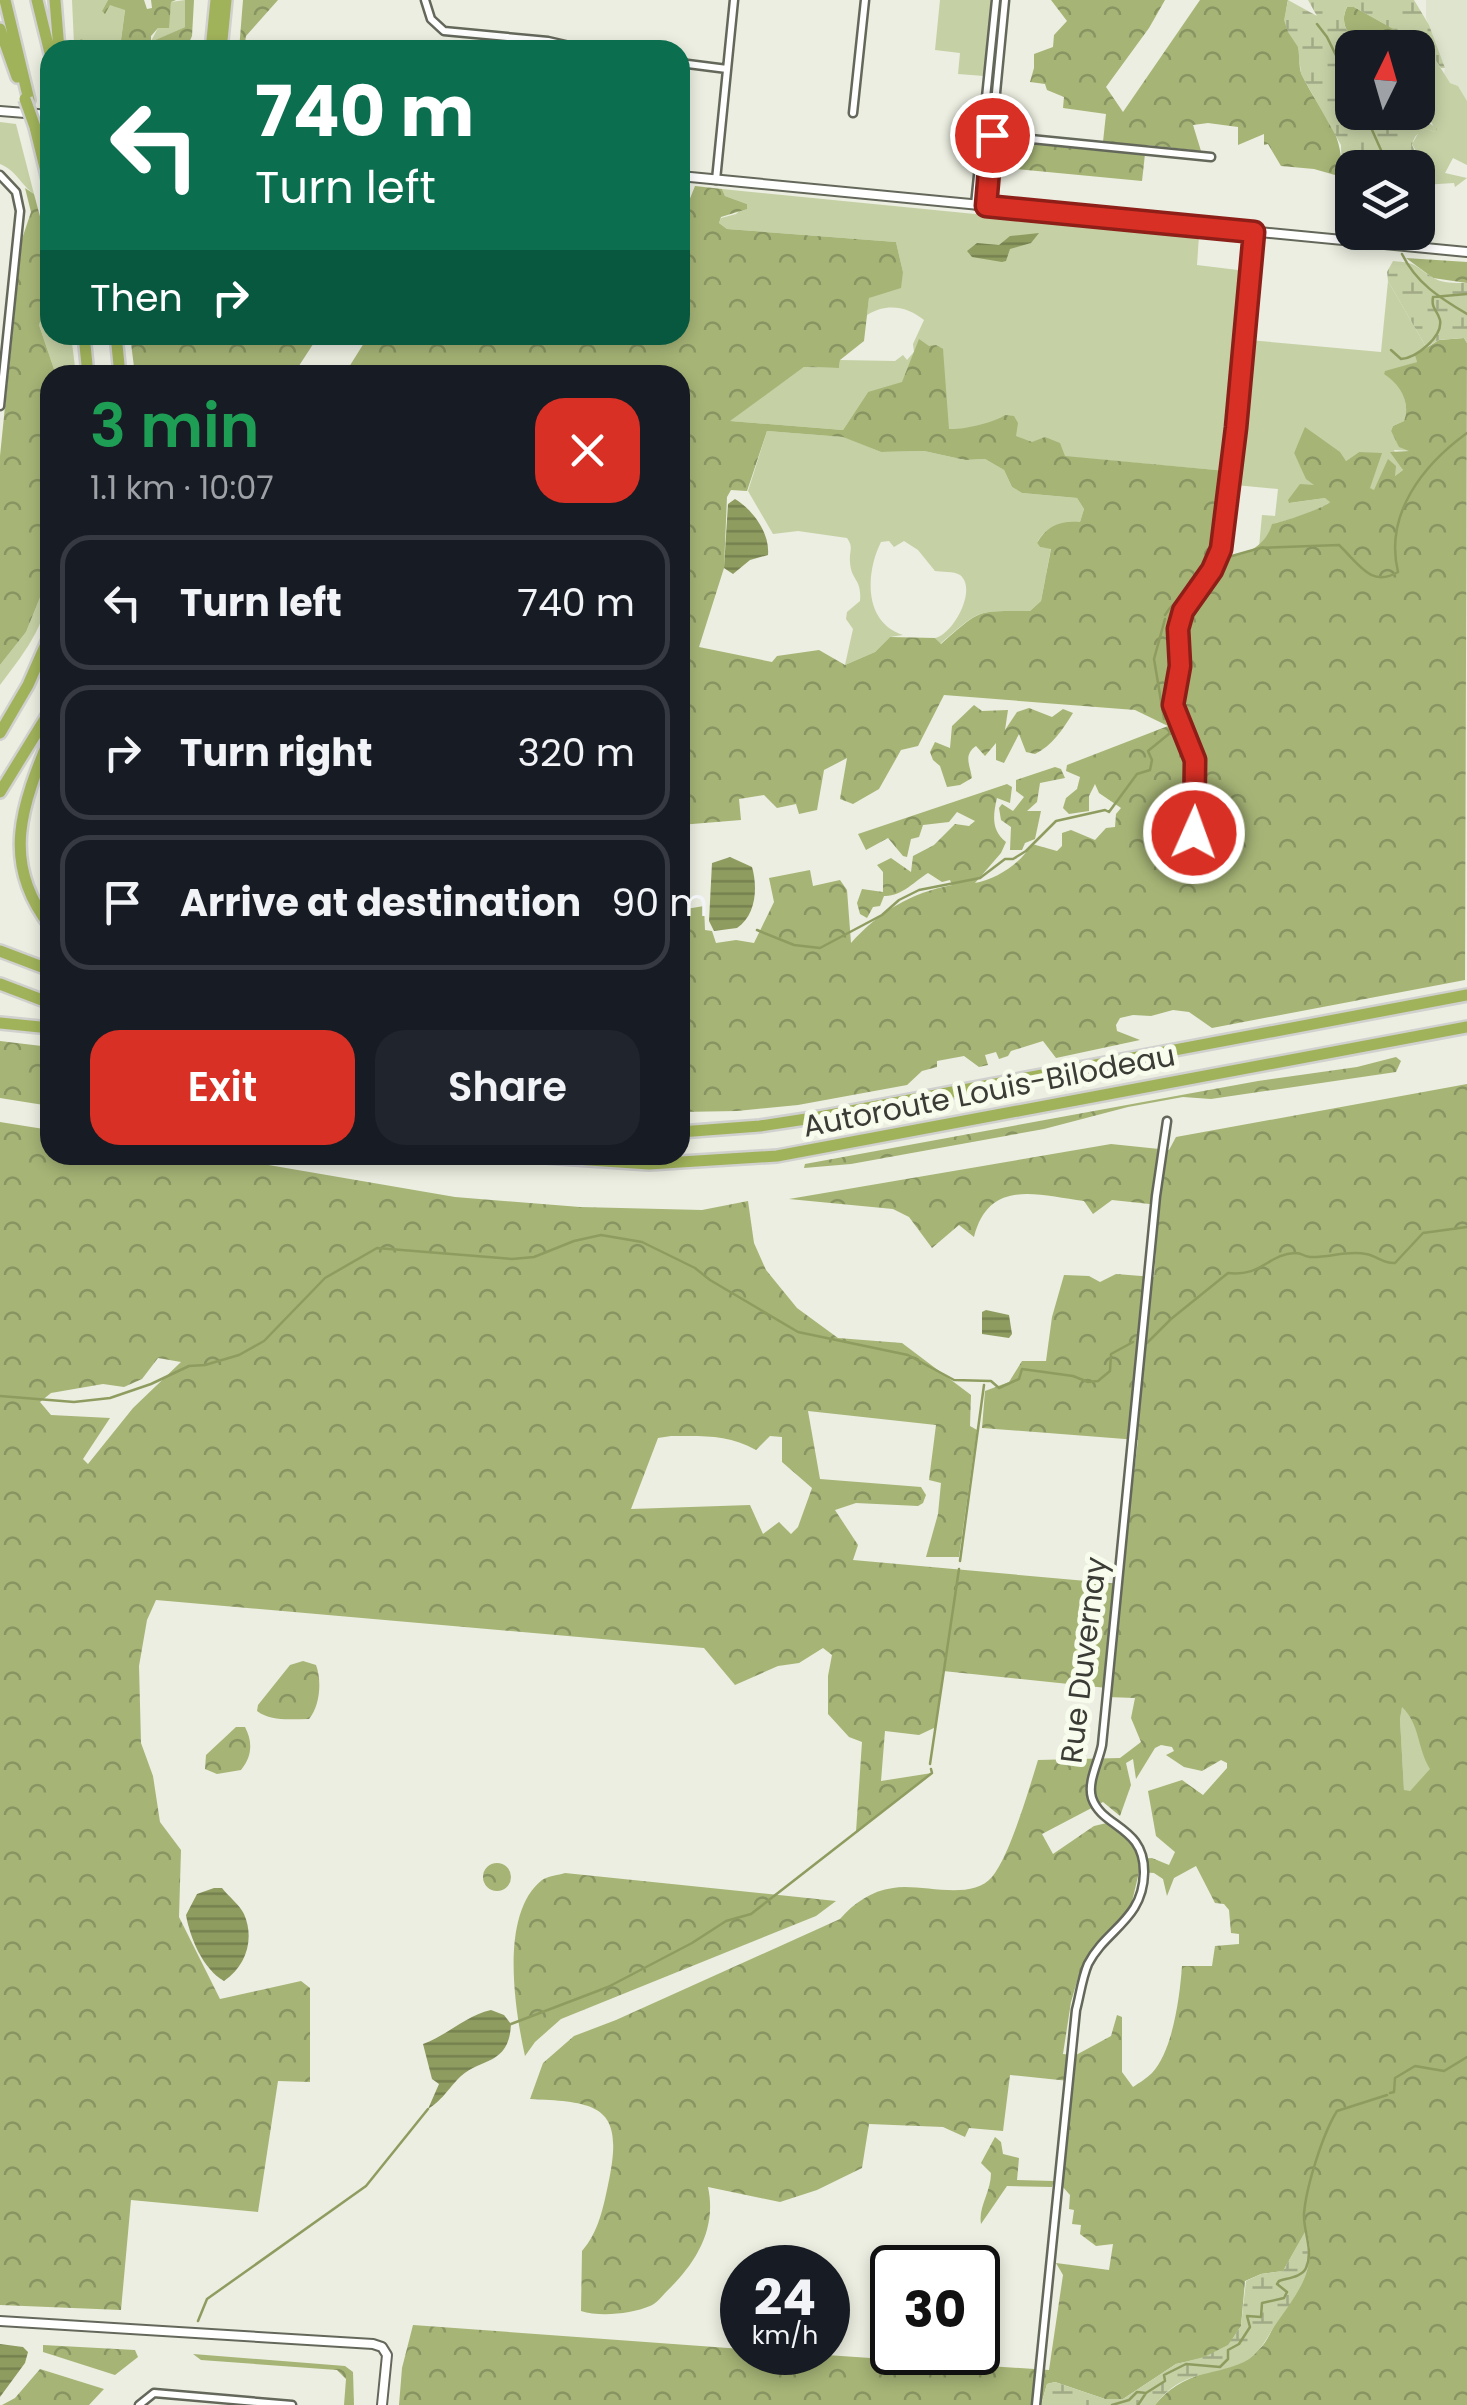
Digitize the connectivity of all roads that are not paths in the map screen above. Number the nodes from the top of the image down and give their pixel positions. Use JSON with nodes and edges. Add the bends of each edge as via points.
{"nodes":[{"id":1,"x":4,"y":0,"type":"edge"},
{"id":2,"x":37,"y":0,"type":"edge"},
{"id":3,"x":55,"y":0,"type":"edge"},
{"id":4,"x":216,"y":0,"type":"edge"},
{"id":5,"x":226,"y":0,"type":"edge"},
{"id":6,"x":425,"y":0,"type":"edge"},
{"id":7,"x":734,"y":0,"type":"edge"},
{"id":8,"x":865,"y":0,"type":"edge"},
{"id":9,"x":1000,"y":2,"type":"edge"},
{"id":10,"x":0,"y":29,"type":"edge"},
{"id":11,"x":47,"y":40,"type":"edge"},
{"id":12,"x":58,"y":40,"type":"edge"},
{"id":13,"x":213,"y":40,"type":"edge"},
{"id":14,"x":222,"y":40,"type":"edge"},
{"id":15,"x":538,"y":40,"type":"edge"},
{"id":16,"x":690,"y":65,"type":"edge"},
{"id":17,"x":727,"y":69,"type":"junction"},
{"id":18,"x":27,"y":99,"type":"junction"},
{"id":19,"x":0,"y":111,"type":"edge"},
{"id":20,"x":853,"y":113,"type":"dead end"},
{"id":21,"x":40,"y":114,"type":"edge"},
{"id":22,"x":982,"y":134,"type":"junction"},
{"id":23,"x":992,"y":135,"type":"junction"},
{"id":24,"x":40,"y":147,"type":"edge"},
{"id":25,"x":1210,"y":157,"type":"dead end"},
{"id":26,"x":0,"y":175,"type":"edge"},
{"id":27,"x":690,"y":177,"type":"edge"},
{"id":28,"x":716,"y":180,"type":"junction"},
{"id":29,"x":980,"y":206,"type":"junction"},
{"id":30,"x":1254,"y":232,"type":"junction"},
{"id":31,"x":1467,"y":252,"type":"edge"},
{"id":32,"x":0,"y":316,"type":"edge"},
{"id":33,"x":10,"y":316,"type":"junction"},
{"id":34,"x":0,"y":406,"type":"edge"},
{"id":35,"x":40,"y":657,"type":"edge"},
{"id":36,"x":28,"y":685,"type":"junction"},
{"id":37,"x":0,"y":722,"type":"edge"},
{"id":38,"x":40,"y":727,"type":"edge"},
{"id":39,"x":0,"y":733,"type":"edge"},
{"id":40,"x":40,"y":762,"type":"edge"},
{"id":41,"x":0,"y":792,"type":"edge"},
{"id":42,"x":1194,"y":833,"type":"dead end"},
{"id":43,"x":40,"y":911,"type":"edge"},
{"id":44,"x":0,"y":950,"type":"edge"},
{"id":45,"x":40,"y":966,"type":"edge"},
{"id":46,"x":0,"y":984,"type":"edge"},
{"id":47,"x":1467,"y":995,"type":"edge"},
{"id":48,"x":40,"y":999,"type":"edge"},
{"id":49,"x":0,"y":1023,"type":"edge"},
{"id":50,"x":40,"y":1027,"type":"edge"},
{"id":51,"x":1467,"y":1027,"type":"edge"},
{"id":52,"x":1167,"y":1121,"type":"dead end"},
{"id":53,"x":690,"y":1131,"type":"edge"},
{"id":54,"x":690,"y":1162,"type":"edge"},
{"id":55,"x":0,"y":2321,"type":"edge"},
{"id":56,"x":139,"y":2405,"type":"edge"},
{"id":57,"x":292,"y":2405,"type":"edge"},
{"id":58,"x":382,"y":2405,"type":"edge"},
{"id":59,"x":1036,"y":2405,"type":"edge"}],
"edges":[{"from":1,"to":18,"type":"highway"},
{"from":2,"to":11,"type":"highway"},
{"from":3,"to":12,"type":"highway"},
{"from":4,"to":13,"type":"highway"},
{"from":5,"to":14,"type":"highway"},
{"from":6,"to":15,"type":"street","via":[[431,20],[444,31]]},
{"from":7,"to":17,"type":"street"},
{"from":8,"to":20,"type":"street"},
{"from":9,"to":22,"type":"street"},
{"from":9,"to":23,"type":"street"},
{"from":10,"to":18,"type":"highway"},
{"from":16,"to":17,"type":"street"},
{"from":17,"to":28,"type":"street"},
{"from":18,"to":24,"type":"highway","bridge":true},
{"from":19,"to":21,"type":"main road"},
{"from":22,"to":23,"type":"street"},
{"from":22,"to":29,"type":"street"},
{"from":23,"to":25,"type":"street"},
{"from":23,"to":29,"type":"street"},
{"from":26,"to":33,"type":"street","via":[[16,192],[20,211]]},
{"from":27,"to":28,"type":"main road"},
{"from":28,"to":29,"type":"main road"},
{"from":29,"to":30,"type":"main road"},
{"from":30,"to":31,"type":"main road"},
{"from":30,"to":42,"type":"street","via":[[1221,549],[1178,629],[1173,705],[1195,760]]},
{"from":32,"to":33,"type":"street"},
{"from":33,"to":34,"type":"street"},
{"from":35,"to":36,"type":"highway"},
{"from":36,"to":37,"type":"highway"},
{"from":36,"to":39,"type":"highway"},
{"from":38,"to":41,"type":"highway"},
{"from":40,"to":43,"type":"highway","via":[[24,802],[18,849]]},
{"from":44,"to":45,"type":"highway"},
{"from":46,"to":48,"type":"highway"},
{"from":47,"to":53,"type":"highway","name":"Autoroute Louis-Bilodeau","via":[[819,1117]]},
{"from":49,"to":50,"type":"highway"},
{"from":51,"to":54,"type":"highway","name":"Autoroute Louis-Bilodeau","via":[[768,1157]]},
{"from":52,"to":59,"type":"street","name":"Rue Duvernay","via":[[1102,1745],[1092,1786],[1097,1806],[1137,1843],[1144,1876],[1132,1914],[1089,1962],[1076,2010]]},
{"from":55,"to":58,"type":"main road","via":[[373,2344],[387,2360]]},
{"from":56,"to":57,"type":"street","via":[[154,2393]]}]}
